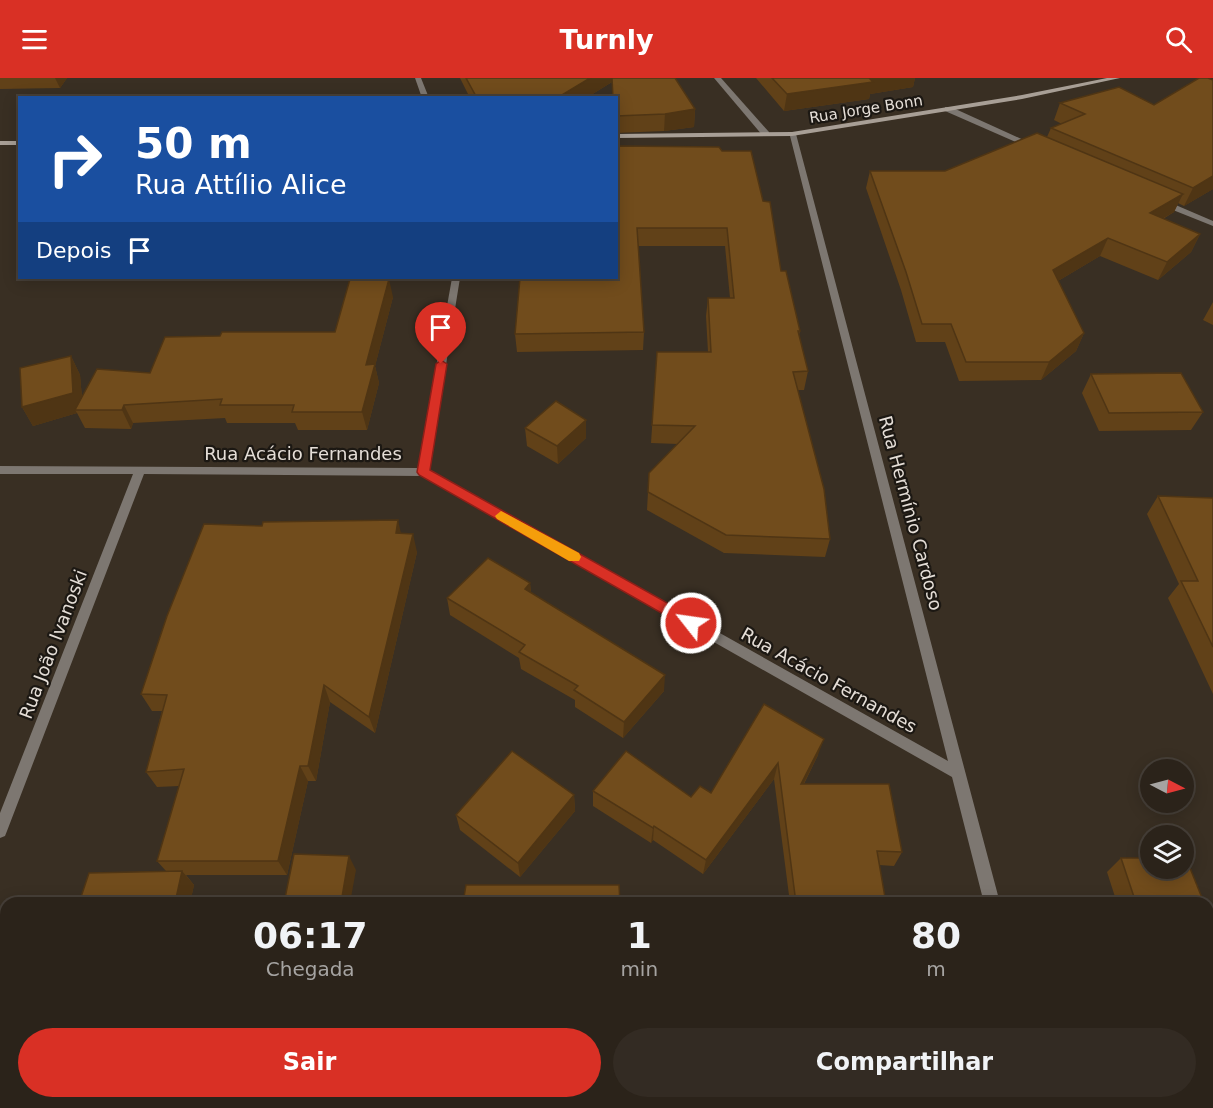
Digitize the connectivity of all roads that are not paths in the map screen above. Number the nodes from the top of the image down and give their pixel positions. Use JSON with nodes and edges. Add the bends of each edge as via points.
{"nodes":[{"id":1,"x":417,"y":78,"type":"edge"},
{"id":2,"x":717,"y":78,"type":"edge"},
{"id":3,"x":1117,"y":78,"type":"edge"},
{"id":4,"x":425,"y":96,"type":"edge"},
{"id":5,"x":948,"y":109,"type":"junction"},
{"id":6,"x":766,"y":134,"type":"junction"},
{"id":7,"x":792,"y":134,"type":"junction"},
{"id":8,"x":618,"y":136,"type":"edge"},
{"id":9,"x":0,"y":143,"type":"edge"},
{"id":10,"x":18,"y":143,"type":"edge"},
{"id":11,"x":1044,"y":151,"type":"edge"},
{"id":12,"x":1149,"y":197,"type":"edge"},
{"id":13,"x":1213,"y":224,"type":"edge"},
{"id":14,"x":456,"y":279,"type":"edge"},
{"id":15,"x":0,"y":470,"type":"edge"},
{"id":16,"x":140,"y":471,"type":"junction"},
{"id":17,"x":423,"y":472,"type":"junction"},
{"id":18,"x":959,"y":774,"type":"junction"},
{"id":19,"x":0,"y":831,"type":"edge"},
{"id":20,"x":990,"y":897,"type":"edge"}],
"edges":[{"from":1,"to":4,"type":"street"},
{"from":2,"to":6,"type":"street"},
{"from":3,"to":5,"type":"street","name":"Rua Jorge Bonn"},
{"from":5,"to":7,"type":"street","name":"Rua Jorge Bonn"},
{"from":5,"to":11,"type":"street"},
{"from":6,"to":7,"type":"street","name":"Rua Jorge Bonn"},
{"from":6,"to":8,"type":"street","name":"Rua Jorge Bonn"},
{"from":7,"to":18,"type":"street","name":"Rua Hermínio Cardoso"},
{"from":9,"to":10,"type":"street"},
{"from":12,"to":13,"type":"street"},
{"from":14,"to":17,"type":"street"},
{"from":15,"to":16,"type":"street","name":"Rua Acácio Fernandes"},
{"from":16,"to":17,"type":"street","name":"Rua Acácio Fernandes"},
{"from":16,"to":19,"type":"street","name":"Rua João Ivanoski"},
{"from":17,"to":18,"type":"street","name":"Rua Acácio Fernandes"},
{"from":18,"to":20,"type":"street","name":"Rua Hermínio Cardoso"}]}
